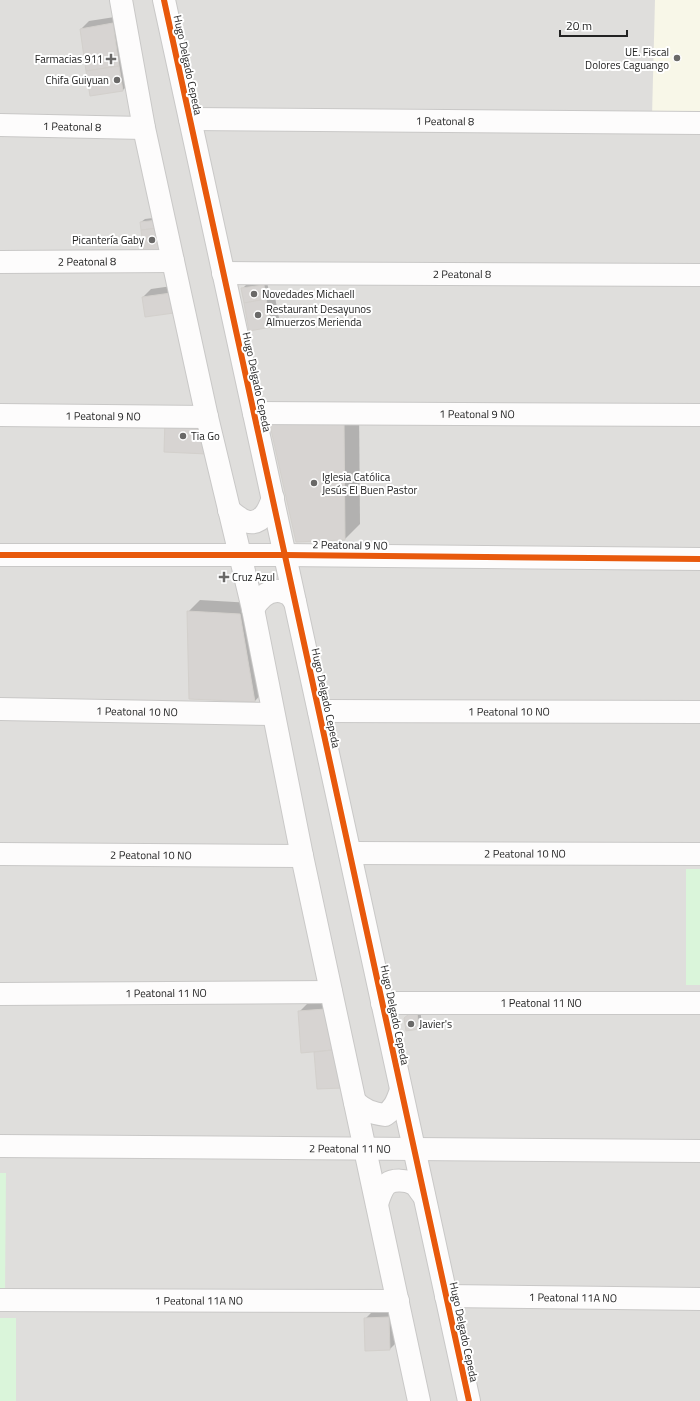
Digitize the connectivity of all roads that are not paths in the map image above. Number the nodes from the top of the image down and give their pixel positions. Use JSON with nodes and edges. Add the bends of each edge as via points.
{"nodes":[{"id":1,"x":121,"y":0,"type":"edge"},
{"id":2,"x":164,"y":0,"type":"edge"},
{"id":3,"x":190,"y":118,"type":"junction"},
{"id":4,"x":700,"y":123,"type":"edge"},
{"id":5,"x":0,"y":125,"type":"edge"},
{"id":6,"x":144,"y":128,"type":"junction"},
{"id":7,"x":173,"y":261,"type":"junction"},
{"id":8,"x":0,"y":262,"type":"edge"},
{"id":9,"x":223,"y":272,"type":"junction"},
{"id":10,"x":700,"y":275,"type":"edge"},
{"id":11,"x":254,"y":413,"type":"junction"},
{"id":12,"x":0,"y":415,"type":"edge"},
{"id":13,"x":700,"y":415,"type":"edge"},
{"id":14,"x":207,"y":418,"type":"junction"},
{"id":15,"x":273,"y":498,"type":"junction"},
{"id":16,"x":229,"y":510,"type":"junction"},
{"id":17,"x":285,"y":554,"type":"junction"},
{"id":18,"x":0,"y":555,"type":"edge"},
{"id":19,"x":239,"y":555,"type":"junction"},
{"id":20,"x":700,"y":559,"type":"edge"},
{"id":21,"x":295,"y":602,"type":"junction"},
{"id":22,"x":253,"y":609,"type":"junction"},
{"id":23,"x":0,"y":709,"type":"edge"},
{"id":24,"x":319,"y":711,"type":"junction"},
{"id":25,"x":700,"y":712,"type":"edge"},
{"id":26,"x":273,"y":714,"type":"junction"},
{"id":27,"x":350,"y":853,"type":"junction"},
{"id":28,"x":0,"y":854,"type":"edge"},
{"id":29,"x":700,"y":854,"type":"edge"},
{"id":30,"x":302,"y":856,"type":"junction"},
{"id":31,"x":331,"y":992,"type":"junction"},
{"id":32,"x":0,"y":994,"type":"edge"},
{"id":33,"x":382,"y":1003,"type":"junction"},
{"id":34,"x":700,"y":1003,"type":"edge"},
{"id":35,"x":401,"y":1090,"type":"junction"},
{"id":36,"x":355,"y":1102,"type":"junction"},
{"id":37,"x":0,"y":1146,"type":"edge"},
{"id":38,"x":365,"y":1148,"type":"junction"},
{"id":39,"x":414,"y":1148,"type":"junction"},
{"id":40,"x":700,"y":1151,"type":"edge"},
{"id":41,"x":424,"y":1196,"type":"junction"},
{"id":42,"x":377,"y":1204,"type":"junction"},
{"id":43,"x":446,"y":1296,"type":"junction"},
{"id":44,"x":700,"y":1299,"type":"edge"},
{"id":45,"x":0,"y":1300,"type":"edge"},
{"id":46,"x":398,"y":1301,"type":"junction"},
{"id":47,"x":419,"y":1401,"type":"edge"},
{"id":48,"x":469,"y":1401,"type":"edge"}],
"edges":[{"from":1,"to":6,"type":"street"},
{"from":2,"to":3,"type":"street","name":"Hugo Delgado Cepeda"},
{"from":3,"to":4,"type":"street","name":"1 Peatonal 8"},
{"from":3,"to":9,"type":"street","name":"Hugo Delgado Cepeda"},
{"from":5,"to":6,"type":"street","name":"1 Peatonal 8"},
{"from":6,"to":7,"type":"street"},
{"from":7,"to":8,"type":"street","name":"2 Peatonal 8"},
{"from":7,"to":14,"type":"street"},
{"from":9,"to":10,"type":"street","name":"2 Peatonal 8"},
{"from":9,"to":11,"type":"street","name":"Hugo Delgado Cepeda"},
{"from":11,"to":13,"type":"street","name":"1 Peatonal 9 NO"},
{"from":11,"to":15,"type":"street","name":"Hugo Delgado Cepeda"},
{"from":12,"to":14,"type":"street","name":"1 Peatonal 9 NO"},
{"from":14,"to":16,"type":"street"},
{"from":15,"to":16,"type":"street","via":[[267,513],[259,520],[248,522],[238,519]]},
{"from":15,"to":17,"type":"street","name":"Hugo Delgado Cepeda"},
{"from":16,"to":19,"type":"street"},
{"from":17,"to":19,"type":"street","name":"2 Peatonal 9 NO"},
{"from":17,"to":20,"type":"street","name":"2 Peatonal 9 NO"},
{"from":17,"to":21,"type":"street","name":"Hugo Delgado Cepeda"},
{"from":18,"to":19,"type":"street","name":"2 Peatonal 9 NO"},
{"from":19,"to":22,"type":"street"},
{"from":21,"to":22,"type":"street","via":[[287,593],[276,591],[266,593]]},
{"from":21,"to":24,"type":"street","name":"Hugo Delgado Cepeda"},
{"from":22,"to":26,"type":"street"},
{"from":23,"to":26,"type":"street","name":"1 Peatonal 10 NO"},
{"from":24,"to":25,"type":"street","name":"1 Peatonal 10 NO"},
{"from":24,"to":27,"type":"street","name":"Hugo Delgado Cepeda"},
{"from":26,"to":30,"type":"street"},
{"from":27,"to":29,"type":"street","name":"2 Peatonal 10 NO"},
{"from":27,"to":33,"type":"street","name":"Hugo Delgado Cepeda"},
{"from":28,"to":30,"type":"street","name":"2 Peatonal 10 NO"},
{"from":30,"to":31,"type":"street"},
{"from":31,"to":32,"type":"street","name":"1 Peatonal 11 NO"},
{"from":31,"to":36,"type":"street"},
{"from":33,"to":34,"type":"street","name":"1 Peatonal 11 NO"},
{"from":33,"to":35,"type":"street","name":"Hugo Delgado Cepeda"},
{"from":35,"to":36,"type":"street","via":[[397,1103],[385,1115],[373,1114]]},
{"from":35,"to":39,"type":"street","name":"Hugo Delgado Cepeda"},
{"from":36,"to":38,"type":"street"},
{"from":37,"to":38,"type":"street","name":"2 Peatonal 11 NO"},
{"from":38,"to":39,"type":"street","name":"2 Peatonal 11 NO"},
{"from":38,"to":42,"type":"street"},
{"from":39,"to":40,"type":"street","name":"2 Peatonal 11 NO"},
{"from":39,"to":41,"type":"street","name":"Hugo Delgado Cepeda"},
{"from":41,"to":42,"type":"street","via":[[414,1184],[395,1181],[386,1184]]},
{"from":41,"to":43,"type":"street","name":"Hugo Delgado Cepeda"},
{"from":42,"to":46,"type":"street"},
{"from":43,"to":44,"type":"street","name":"1 Peatonal 11A NO"},
{"from":43,"to":48,"type":"street","name":"Hugo Delgado Cepeda"},
{"from":45,"to":46,"type":"street","name":"1 Peatonal 11A NO"},
{"from":46,"to":47,"type":"street"}]}
